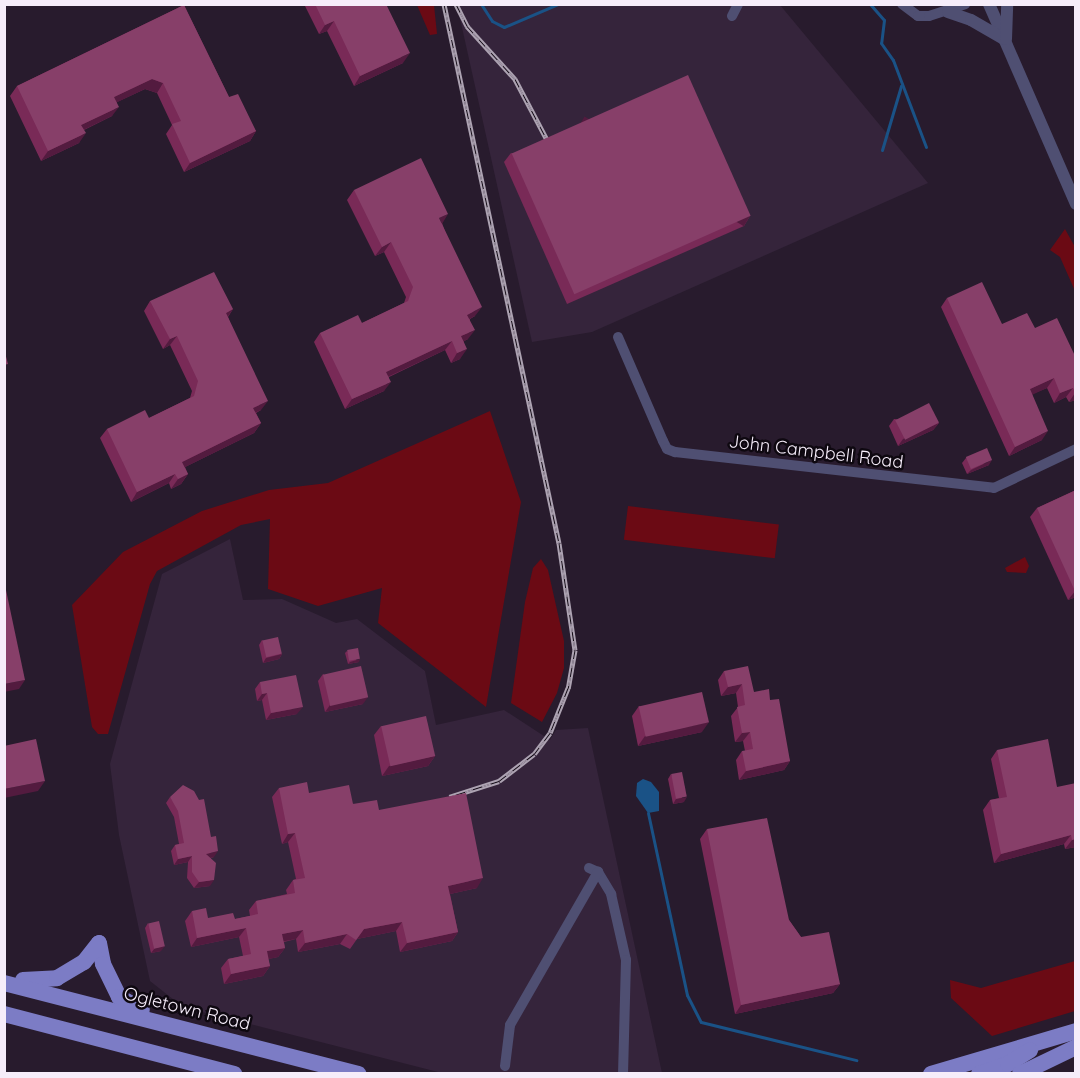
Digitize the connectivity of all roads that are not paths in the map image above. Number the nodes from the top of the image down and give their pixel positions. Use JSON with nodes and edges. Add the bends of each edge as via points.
{"nodes":[{"id":1,"x":738,"y":4,"type":"edge"},
{"id":2,"x":902,"y":4,"type":"edge"},
{"id":3,"x":965,"y":4,"type":"edge"},
{"id":4,"x":989,"y":4,"type":"edge"},
{"id":5,"x":1007,"y":4,"type":"edge"},
{"id":6,"x":948,"y":12,"type":"junction"},
{"id":7,"x":732,"y":16,"type":"dead end"},
{"id":8,"x":1005,"y":41,"type":"junction"},
{"id":9,"x":1076,"y":204,"type":"edge"},
{"id":10,"x":618,"y":337,"type":"dead end"},
{"id":11,"x":1076,"y":450,"type":"edge"},
{"id":12,"x":4,"y":981,"type":"edge"},
{"id":13,"x":4,"y":1014,"type":"edge"},
{"id":14,"x":166,"y":1024,"type":"junction"},
{"id":15,"x":1076,"y":1031,"type":"edge"},
{"id":16,"x":1046,"y":1040,"type":"junction"},
{"id":17,"x":1076,"y":1047,"type":"edge"},
{"id":18,"x":1076,"y":1058,"type":"edge"},
{"id":19,"x":503,"y":1071,"type":"edge"},
{"id":20,"x":234,"y":1074,"type":"edge"},
{"id":21,"x":359,"y":1074,"type":"edge"},
{"id":22,"x":623,"y":1074,"type":"edge"},
{"id":23,"x":931,"y":1074,"type":"edge"},
{"id":24,"x":980,"y":1074,"type":"edge"},
{"id":25,"x":1022,"y":1074,"type":"edge"}],
"edges":[{"from":1,"to":7,"type":"street"},
{"from":2,"to":6,"type":"street","via":[[918,16]]},
{"from":3,"to":6,"type":"street"},
{"from":4,"to":8,"type":"street"},
{"from":5,"to":8,"type":"street"},
{"from":6,"to":8,"type":"street","via":[[971,20]]},
{"from":8,"to":9,"type":"street"},
{"from":10,"to":11,"type":"street","name":"John Campbell Road","via":[[663,441],[667,449],[675,452],[994,488]]},
{"from":12,"to":14,"type":"main road","name":"Ogletown Road"},
{"from":12,"to":14,"type":"main road","via":[[40,982],[57,978],[84,962],[99,944],[103,964],[119,997]]},
{"from":13,"to":20,"type":"main road"},
{"from":14,"to":21,"type":"main road","name":"Ogletown Road"},
{"from":15,"to":16,"type":"main road"},
{"from":16,"to":23,"type":"main road"},
{"from":16,"to":24,"type":"main road","via":[[1008,1064]]},
{"from":17,"to":25,"type":"main road"},
{"from":18,"to":25,"type":"main road"},
{"from":19,"to":22,"type":"street","via":[[507,1038],[516,1013],[593,870],[617,912],[626,960]]}]}
